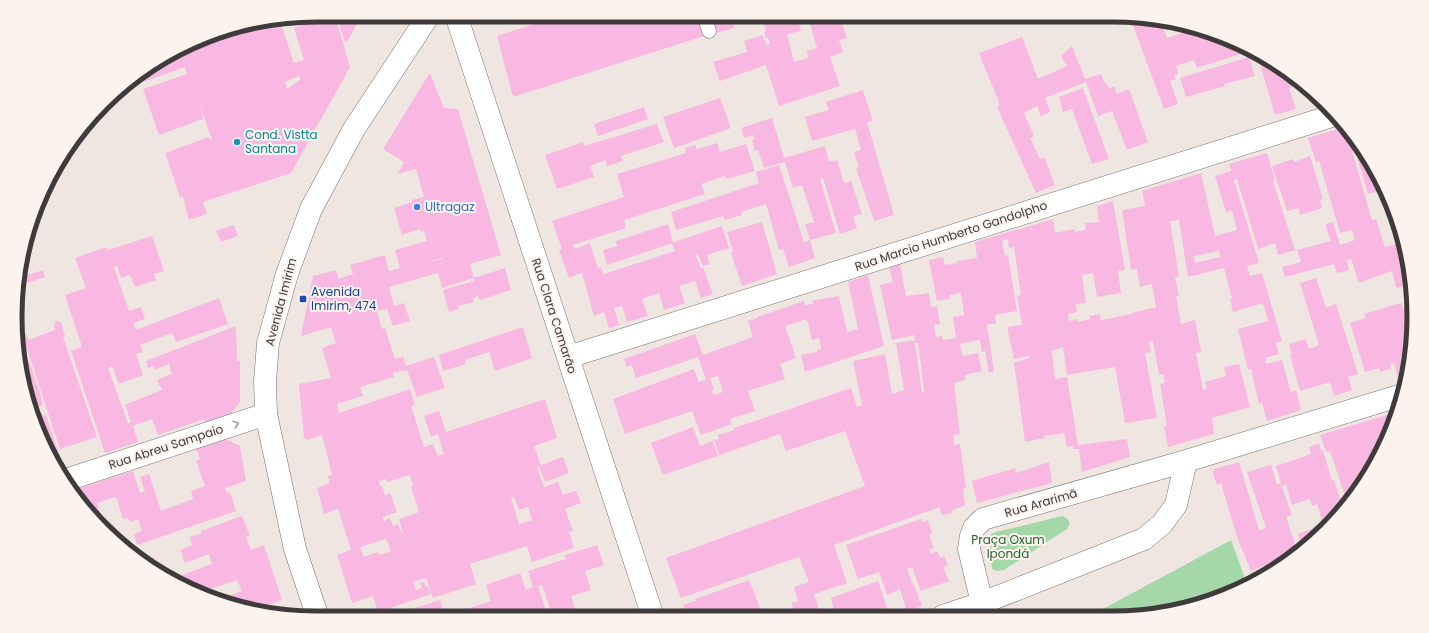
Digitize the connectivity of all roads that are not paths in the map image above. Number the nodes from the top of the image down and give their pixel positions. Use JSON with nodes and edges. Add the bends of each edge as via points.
{"nodes":[{"id":1,"x":424,"y":22,"type":"edge"},
{"id":2,"x":458,"y":22,"type":"edge"},
{"id":3,"x":706,"y":22,"type":"edge"},
{"id":4,"x":709,"y":31,"type":"dead end"},
{"id":5,"x":1329,"y":117,"type":"edge"},
{"id":6,"x":568,"y":357,"type":"junction"},
{"id":7,"x":1396,"y":397,"type":"edge"},
{"id":8,"x":266,"y":414,"type":"junction"},
{"id":9,"x":1186,"y":461,"type":"junction"},
{"id":10,"x":71,"y":478,"type":"edge"},
{"id":11,"x":982,"y":603,"type":"junction"},
{"id":12,"x":316,"y":611,"type":"edge"},
{"id":13,"x":651,"y":611,"type":"edge"},
{"id":14,"x":958,"y":611,"type":"edge"}],
"edges":[{"from":1,"to":8,"type":"street","name":"Avenida Imirim","via":[[354,129],[311,209],[286,274],[268,343],[264,381]]},
{"from":2,"to":6,"type":"street","name":"Rua Clara Camarão"},
{"from":3,"to":4,"type":"lane"},
{"from":5,"to":6,"type":"street","name":"Rua Marcio Humberto Gandolpho"},
{"from":6,"to":13,"type":"street","name":"Rua Clara Camarão"},
{"from":7,"to":9,"type":"street","name":"Rua Ararimã"},
{"from":10,"to":8,"type":"street","name":"Rua Abreu Sampaio","one_way":true},
{"from":8,"to":12,"type":"street","name":"Avenida Imirim","via":[[295,549]]},
{"from":9,"to":11,"type":"street","via":[[1176,505],[1162,524],[1144,539]]},
{"from":9,"to":11,"type":"street","name":"Rua Ararimã","via":[[983,519],[974,528],[969,549]]},
{"from":11,"to":14,"type":"street"}]}
